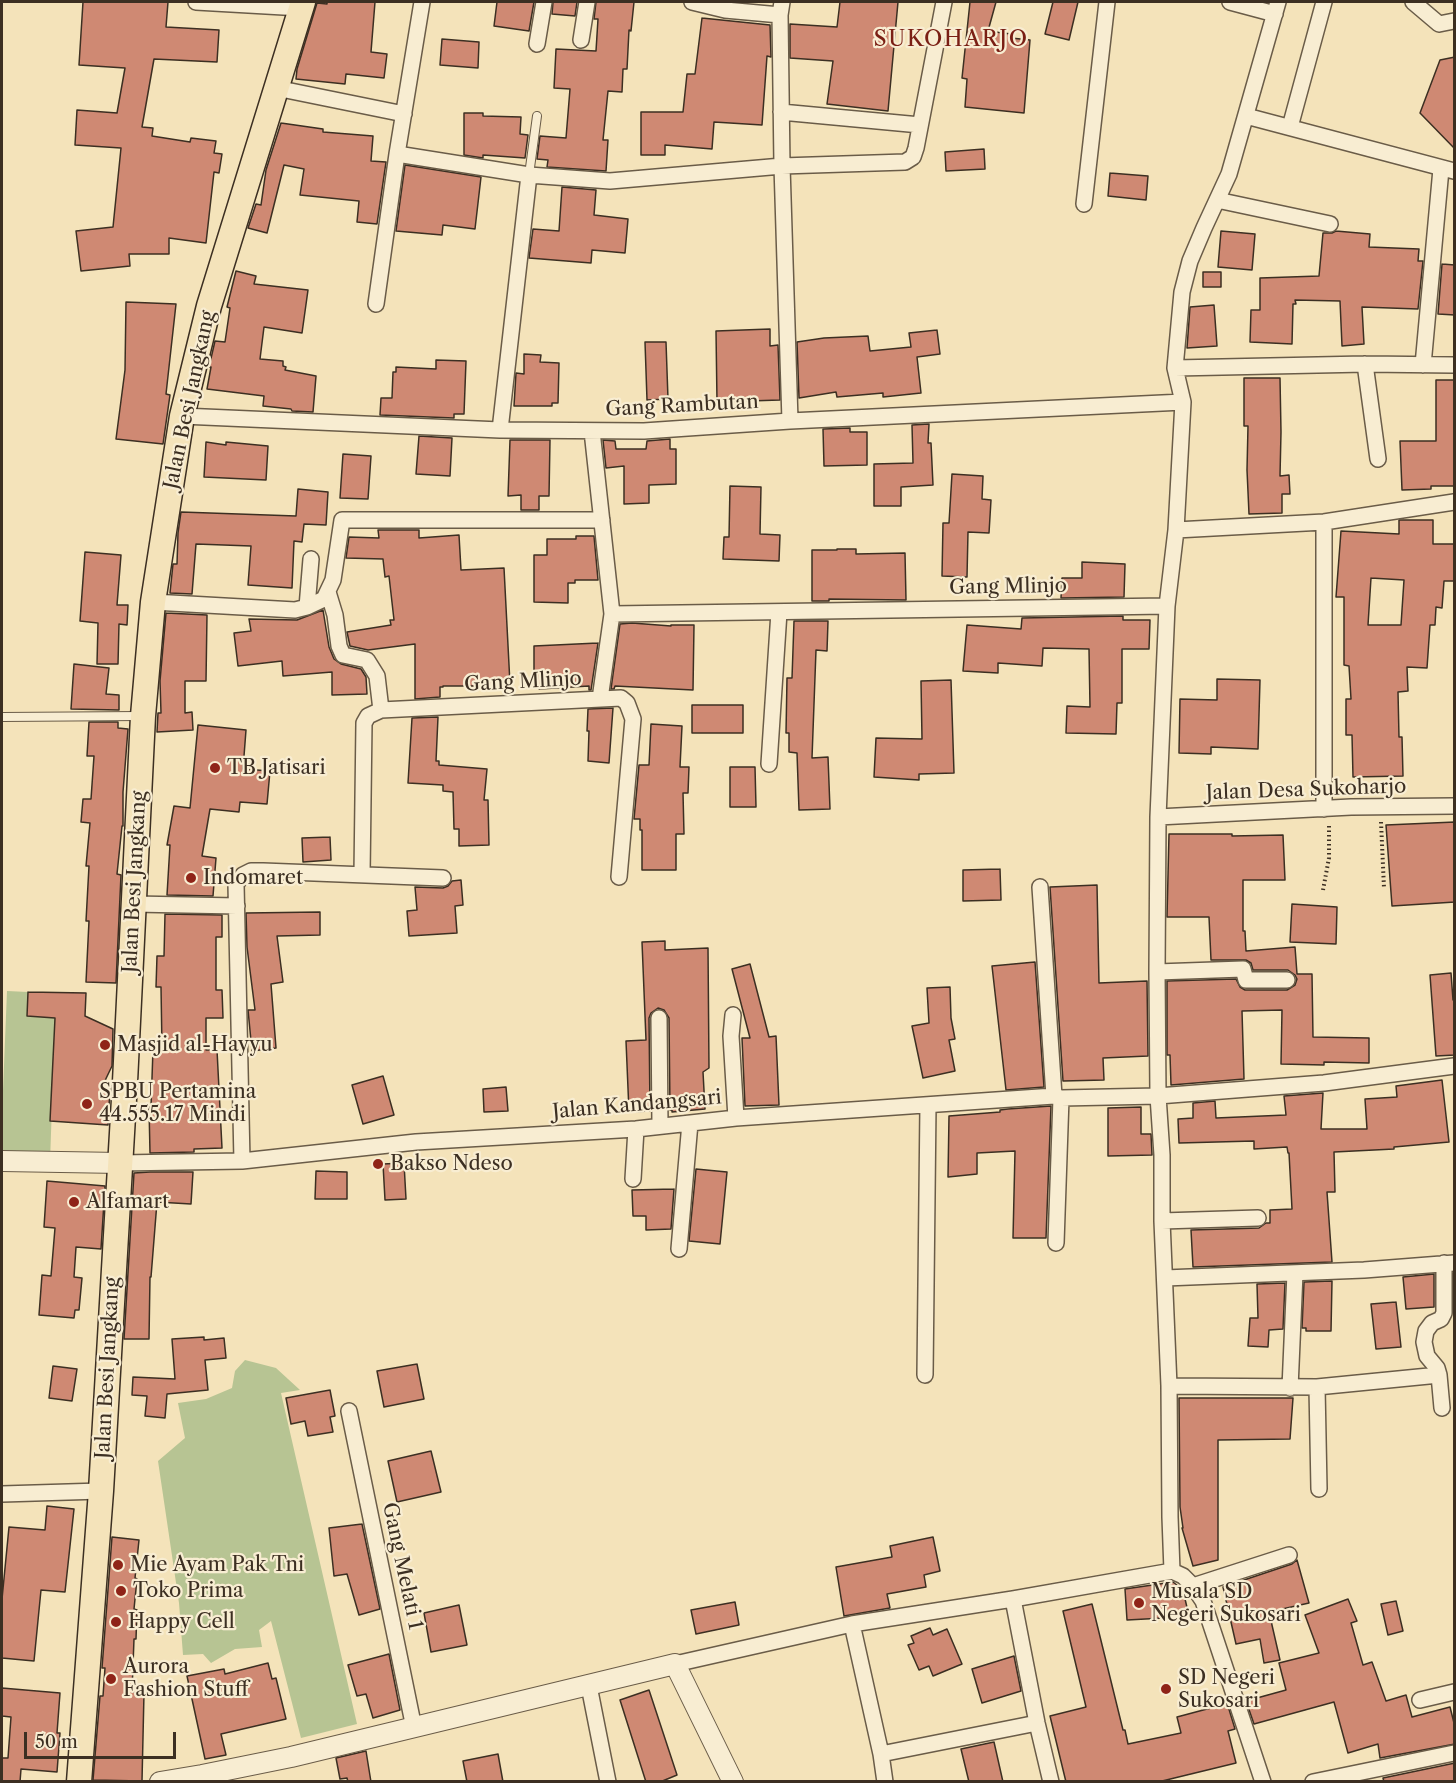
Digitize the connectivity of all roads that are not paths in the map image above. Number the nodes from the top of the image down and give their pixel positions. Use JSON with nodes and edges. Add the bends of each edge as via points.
{"nodes":[{"id":1,"x":196,"y":2,"type":"edge"},
{"id":2,"x":422,"y":2,"type":"edge"},
{"id":3,"x":544,"y":2,"type":"edge"},
{"id":4,"x":587,"y":2,"type":"edge"},
{"id":5,"x":692,"y":2,"type":"edge"},
{"id":6,"x":944,"y":2,"type":"edge"},
{"id":7,"x":1107,"y":2,"type":"edge"},
{"id":8,"x":1230,"y":2,"type":"edge"},
{"id":9,"x":1324,"y":2,"type":"edge"},
{"id":10,"x":1413,"y":2,"type":"edge"},
{"id":11,"x":302,"y":5,"type":"edge"},
{"id":12,"x":781,"y":8,"type":"edge"},
{"id":13,"x":1276,"y":8,"type":"edge"},
{"id":14,"x":1455,"y":21,"type":"edge"},
{"id":15,"x":581,"y":40,"type":"dead end"},
{"id":16,"x":537,"y":44,"type":"dead end"},
{"id":17,"x":276,"y":88,"type":"junction"},
{"id":18,"x":781,"y":112,"type":"junction"},
{"id":19,"x":404,"y":114,"type":"junction"},
{"id":20,"x":537,"y":116,"type":"dead end"},
{"id":21,"x":1246,"y":116,"type":"junction"},
{"id":22,"x":920,"y":125,"type":"junction"},
{"id":23,"x":1290,"y":127,"type":"junction"},
{"id":24,"x":397,"y":154,"type":"junction"},
{"id":25,"x":782,"y":166,"type":"junction"},
{"id":26,"x":1448,"y":170,"type":"edge"},
{"id":27,"x":529,"y":175,"type":"junction"},
{"id":28,"x":1217,"y":200,"type":"junction"},
{"id":29,"x":1084,"y":204,"type":"dead end"},
{"id":30,"x":1330,"y":224,"type":"dead end"},
{"id":31,"x":375,"y":304,"type":"dead end"},
{"id":32,"x":1365,"y":364,"type":"junction"},
{"id":33,"x":1423,"y":365,"type":"junction"},
{"id":34,"x":1455,"y":365,"type":"edge"},
{"id":35,"x":1175,"y":368,"type":"junction"},
{"id":36,"x":1183,"y":402,"type":"junction"},
{"id":37,"x":182,"y":416,"type":"junction"},
{"id":38,"x":789,"y":422,"type":"junction"},
{"id":39,"x":500,"y":430,"type":"junction"},
{"id":40,"x":592,"y":431,"type":"junction"},
{"id":41,"x":1378,"y":459,"type":"dead end"},
{"id":42,"x":1455,"y":502,"type":"edge"},
{"id":43,"x":602,"y":520,"type":"junction"},
{"id":44,"x":1324,"y":522,"type":"junction"},
{"id":45,"x":1176,"y":530,"type":"junction"},
{"id":46,"x":311,"y":559,"type":"dead end"},
{"id":47,"x":328,"y":592,"type":"junction"},
{"id":48,"x":153,"y":602,"type":"junction"},
{"id":49,"x":1167,"y":606,"type":"junction"},
{"id":50,"x":307,"y":607,"type":"junction"},
{"id":51,"x":779,"y":612,"type":"junction"},
{"id":52,"x":612,"y":614,"type":"junction"},
{"id":53,"x":600,"y":699,"type":"junction"},
{"id":54,"x":381,"y":710,"type":"junction"},
{"id":55,"x":143,"y":716,"type":"junction"},
{"id":56,"x":2,"y":717,"type":"edge"},
{"id":57,"x":769,"y":764,"type":"dead end"},
{"id":58,"x":1455,"y":806,"type":"edge"},
{"id":59,"x":1327,"y":809,"type":"junction"},
{"id":60,"x":1158,"y":817,"type":"junction"},
{"id":61,"x":362,"y":874,"type":"junction"},
{"id":62,"x":619,"y":877,"type":"dead end"},
{"id":63,"x":443,"y":878,"type":"dead end"},
{"id":64,"x":1040,"y":887,"type":"dead end"},
{"id":65,"x":134,"y":904,"type":"junction"},
{"id":66,"x":237,"y":906,"type":"junction"},
{"id":67,"x":1157,"y":972,"type":"junction"},
{"id":68,"x":1287,"y":980,"type":"dead end"},
{"id":69,"x":733,"y":1015,"type":"dead end"},
{"id":70,"x":659,"y":1018,"type":"dead end"},
{"id":71,"x":1455,"y":1066,"type":"edge"},
{"id":72,"x":1158,"y":1096,"type":"junction"},
{"id":73,"x":1058,"y":1097,"type":"junction"},
{"id":74,"x":928,"y":1105,"type":"junction"},
{"id":75,"x":736,"y":1118,"type":"junction"},
{"id":76,"x":690,"y":1123,"type":"junction"},
{"id":77,"x":660,"y":1126,"type":"junction"},
{"id":78,"x":636,"y":1129,"type":"junction"},
{"id":79,"x":2,"y":1161,"type":"edge"},
{"id":80,"x":242,"y":1161,"type":"junction"},
{"id":81,"x":120,"y":1163,"type":"junction"},
{"id":82,"x":633,"y":1179,"type":"dead end"},
{"id":83,"x":1258,"y":1218,"type":"dead end"},
{"id":84,"x":1162,"y":1221,"type":"junction"},
{"id":85,"x":1056,"y":1243,"type":"dead end"},
{"id":86,"x":679,"y":1249,"type":"dead end"},
{"id":87,"x":1449,"y":1263,"type":"edge"},
{"id":88,"x":1295,"y":1273,"type":"junction"},
{"id":89,"x":1165,"y":1278,"type":"junction"},
{"id":90,"x":925,"y":1375,"type":"dead end"},
{"id":91,"x":1439,"y":1375,"type":"junction"},
{"id":92,"x":1169,"y":1386,"type":"junction"},
{"id":93,"x":1317,"y":1387,"type":"junction"},
{"id":94,"x":1290,"y":1388,"type":"junction"},
{"id":95,"x":1442,"y":1408,"type":"dead end"},
{"id":96,"x":349,"y":1411,"type":"dead end"},
{"id":97,"x":1319,"y":1489,"type":"dead end"},
{"id":98,"x":101,"y":1491,"type":"junction"},
{"id":99,"x":2,"y":1494,"type":"edge"},
{"id":100,"x":1289,"y":1555,"type":"dead end"},
{"id":101,"x":1172,"y":1570,"type":"junction"},
{"id":102,"x":1193,"y":1586,"type":"junction"},
{"id":103,"x":1012,"y":1599,"type":"junction"},
{"id":104,"x":852,"y":1624,"type":"junction"},
{"id":105,"x":675,"y":1664,"type":"junction"},
{"id":106,"x":589,"y":1686,"type":"junction"},
{"id":107,"x":1455,"y":1692,"type":"edge"},
{"id":108,"x":1420,"y":1700,"type":"dead end"},
{"id":109,"x":1037,"y":1723,"type":"junction"},
{"id":110,"x":414,"y":1728,"type":"junction"},
{"id":111,"x":1455,"y":1753,"type":"edge"},
{"id":112,"x":881,"y":1754,"type":"junction"},
{"id":113,"x":79,"y":1782,"type":"edge"},
{"id":114,"x":160,"y":1782,"type":"edge"},
{"id":115,"x":608,"y":1782,"type":"edge"},
{"id":116,"x":733,"y":1782,"type":"edge"},
{"id":117,"x":885,"y":1782,"type":"edge"},
{"id":118,"x":1051,"y":1782,"type":"edge"},
{"id":119,"x":1263,"y":1782,"type":"edge"},
{"id":120,"x":1313,"y":1782,"type":"edge"}],
"edges":[{"from":1,"to":11,"type":"street"},
{"from":2,"to":19,"type":"street"},
{"from":3,"to":16,"type":"street"},
{"from":4,"to":15,"type":"street"},
{"from":5,"to":12,"type":"street","via":[[725,9]]},
{"from":6,"to":22,"type":"street"},
{"from":7,"to":29,"type":"street"},
{"from":8,"to":13,"type":"street"},
{"from":9,"to":23,"type":"street"},
{"from":10,"to":14,"type":"street","via":[[1439,24]]},
{"from":11,"to":17,"type":"main road","name":"Jalan Besi Jangkang"},
{"from":12,"to":18,"type":"street"},
{"from":13,"to":21,"type":"street"},
{"from":17,"to":19,"type":"street"},
{"from":17,"to":37,"type":"main road","name":"Jalan Besi Jangkang","via":[[209,306]]},
{"from":18,"to":22,"type":"street"},
{"from":18,"to":25,"type":"street"},
{"from":19,"to":24,"type":"street"},
{"from":20,"to":27,"type":"lane"},
{"from":21,"to":23,"type":"street"},
{"from":21,"to":28,"type":"street"},
{"from":22,"to":25,"type":"street","via":[[913,157],[905,162]]},
{"from":23,"to":26,"type":"street"},
{"from":24,"to":27,"type":"street"},
{"from":24,"to":31,"type":"street"},
{"from":25,"to":27,"type":"street","via":[[610,181]]},
{"from":25,"to":38,"type":"street"},
{"from":26,"to":33,"type":"street"},
{"from":27,"to":39,"type":"street"},
{"from":28,"to":30,"type":"street"},
{"from":28,"to":35,"type":"street","via":[[1190,261],[1182,292]]},
{"from":32,"to":33,"type":"street"},
{"from":32,"to":35,"type":"street"},
{"from":32,"to":41,"type":"street"},
{"from":33,"to":34,"type":"street"},
{"from":35,"to":36,"type":"street"},
{"from":36,"to":38,"type":"street","name":"Gang Rambutan"},
{"from":36,"to":45,"type":"street"},
{"from":37,"to":39,"type":"street","name":"Gang Rambutan"},
{"from":37,"to":48,"type":"main road","name":"Jalan Besi Jangkang"},
{"from":38,"to":40,"type":"street","name":"Gang Rambutan"},
{"from":39,"to":40,"type":"street","name":"Gang Rambutan"},
{"from":40,"to":43,"type":"street"},
{"from":42,"to":44,"type":"street"},
{"from":43,"to":47,"type":"street","via":[[342,520]]},
{"from":43,"to":52,"type":"street"},
{"from":44,"to":45,"type":"street"},
{"from":44,"to":59,"type":"street"},
{"from":45,"to":49,"type":"street"},
{"from":46,"to":50,"type":"street"},
{"from":47,"to":50,"type":"street","via":[[324,599]]},
{"from":47,"to":54,"type":"street","via":[[343,655],[367,660],[377,676]]},
{"from":48,"to":50,"type":"street","via":[[295,610]]},
{"from":48,"to":55,"type":"main road","name":"Jalan Besi Jangkang"},
{"from":49,"to":51,"type":"street","name":"Gang Mlinjo"},
{"from":49,"to":60,"type":"street"},
{"from":51,"to":52,"type":"street","name":"Gang Mlinjo"},
{"from":51,"to":57,"type":"street"},
{"from":52,"to":53,"type":"street","name":"Gang Mlinjo"},
{"from":53,"to":54,"type":"street","name":"Gang Mlinjo"},
{"from":53,"to":62,"type":"street","via":[[621,698],[633,718]]},
{"from":54,"to":61,"type":"street","via":[[368,716],[364,723]]},
{"from":55,"to":56,"type":"lane"},
{"from":55,"to":65,"type":"main road","name":"Jalan Besi Jangkang"},
{"from":58,"to":59,"type":"street","name":"Jalan Desa Sukoharjo"},
{"from":59,"to":60,"type":"street","name":"Jalan Desa Sukoharjo"},
{"from":60,"to":67,"type":"street"},
{"from":61,"to":63,"type":"street"},
{"from":61,"to":66,"type":"street","via":[[250,871],[236,884]]},
{"from":64,"to":73,"type":"street"},
{"from":65,"to":66,"type":"street"},
{"from":65,"to":81,"type":"main road","name":"Jalan Besi Jangkang"},
{"from":66,"to":80,"type":"street"},
{"from":67,"to":68,"type":"street","via":[[1243,969],[1246,980]]},
{"from":67,"to":72,"type":"street"},
{"from":69,"to":75,"type":"street"},
{"from":70,"to":77,"type":"street"},
{"from":71,"to":72,"type":"street","name":"Jalan Kandangsari","via":[[1324,1083]]},
{"from":72,"to":73,"type":"street","name":"Jalan Kandangsari"},
{"from":72,"to":84,"type":"street"},
{"from":73,"to":74,"type":"street","name":"Jalan Kandangsari"},
{"from":73,"to":85,"type":"street"},
{"from":74,"to":75,"type":"street","name":"Jalan Kandangsari"},
{"from":74,"to":90,"type":"street"},
{"from":75,"to":76,"type":"street","name":"Jalan Kandangsari"},
{"from":76,"to":77,"type":"street","name":"Jalan Kandangsari"},
{"from":76,"to":86,"type":"street"},
{"from":77,"to":78,"type":"street","name":"Jalan Kandangsari"},
{"from":78,"to":80,"type":"street","name":"Jalan Kandangsari","via":[[416,1142]]},
{"from":78,"to":82,"type":"street"},
{"from":79,"to":81,"type":"street"},
{"from":80,"to":81,"type":"street","name":"Jalan Kandangsari"},
{"from":81,"to":98,"type":"main road","name":"Jalan Besi Jangkang"},
{"from":83,"to":84,"type":"street"},
{"from":84,"to":89,"type":"street"},
{"from":87,"to":88,"type":"street"},
{"from":87,"to":91,"type":"street","via":[[1444,1312],[1426,1331],[1424,1342],[1427,1356]]},
{"from":88,"to":89,"type":"street"},
{"from":88,"to":94,"type":"street"},
{"from":89,"to":92,"type":"street"},
{"from":91,"to":93,"type":"street"},
{"from":91,"to":95,"type":"street"},
{"from":92,"to":94,"type":"street"},
{"from":92,"to":101,"type":"street"},
{"from":93,"to":94,"type":"street"},
{"from":93,"to":97,"type":"street"},
{"from":96,"to":110,"type":"street","name":"Gang Melati 1"},
{"from":98,"to":99,"type":"street"},
{"from":98,"to":113,"type":"main road","name":"Jalan Besi Jangkang"},
{"from":100,"to":102,"type":"street"},
{"from":101,"to":102,"type":"street"},
{"from":101,"to":103,"type":"street"},
{"from":102,"to":119,"type":"street","via":[[1203,1601]]},
{"from":103,"to":104,"type":"street"},
{"from":103,"to":109,"type":"street"},
{"from":104,"to":105,"type":"street"},
{"from":104,"to":112,"type":"street"},
{"from":105,"to":106,"type":"street"},
{"from":105,"to":116,"type":"street"},
{"from":106,"to":110,"type":"street"},
{"from":106,"to":115,"type":"street"},
{"from":107,"to":108,"type":"street"},
{"from":109,"to":112,"type":"street"},
{"from":109,"to":118,"type":"street"},
{"from":110,"to":114,"type":"street","via":[[280,1760]]},
{"from":111,"to":120,"type":"street"},
{"from":112,"to":117,"type":"street"}]}
